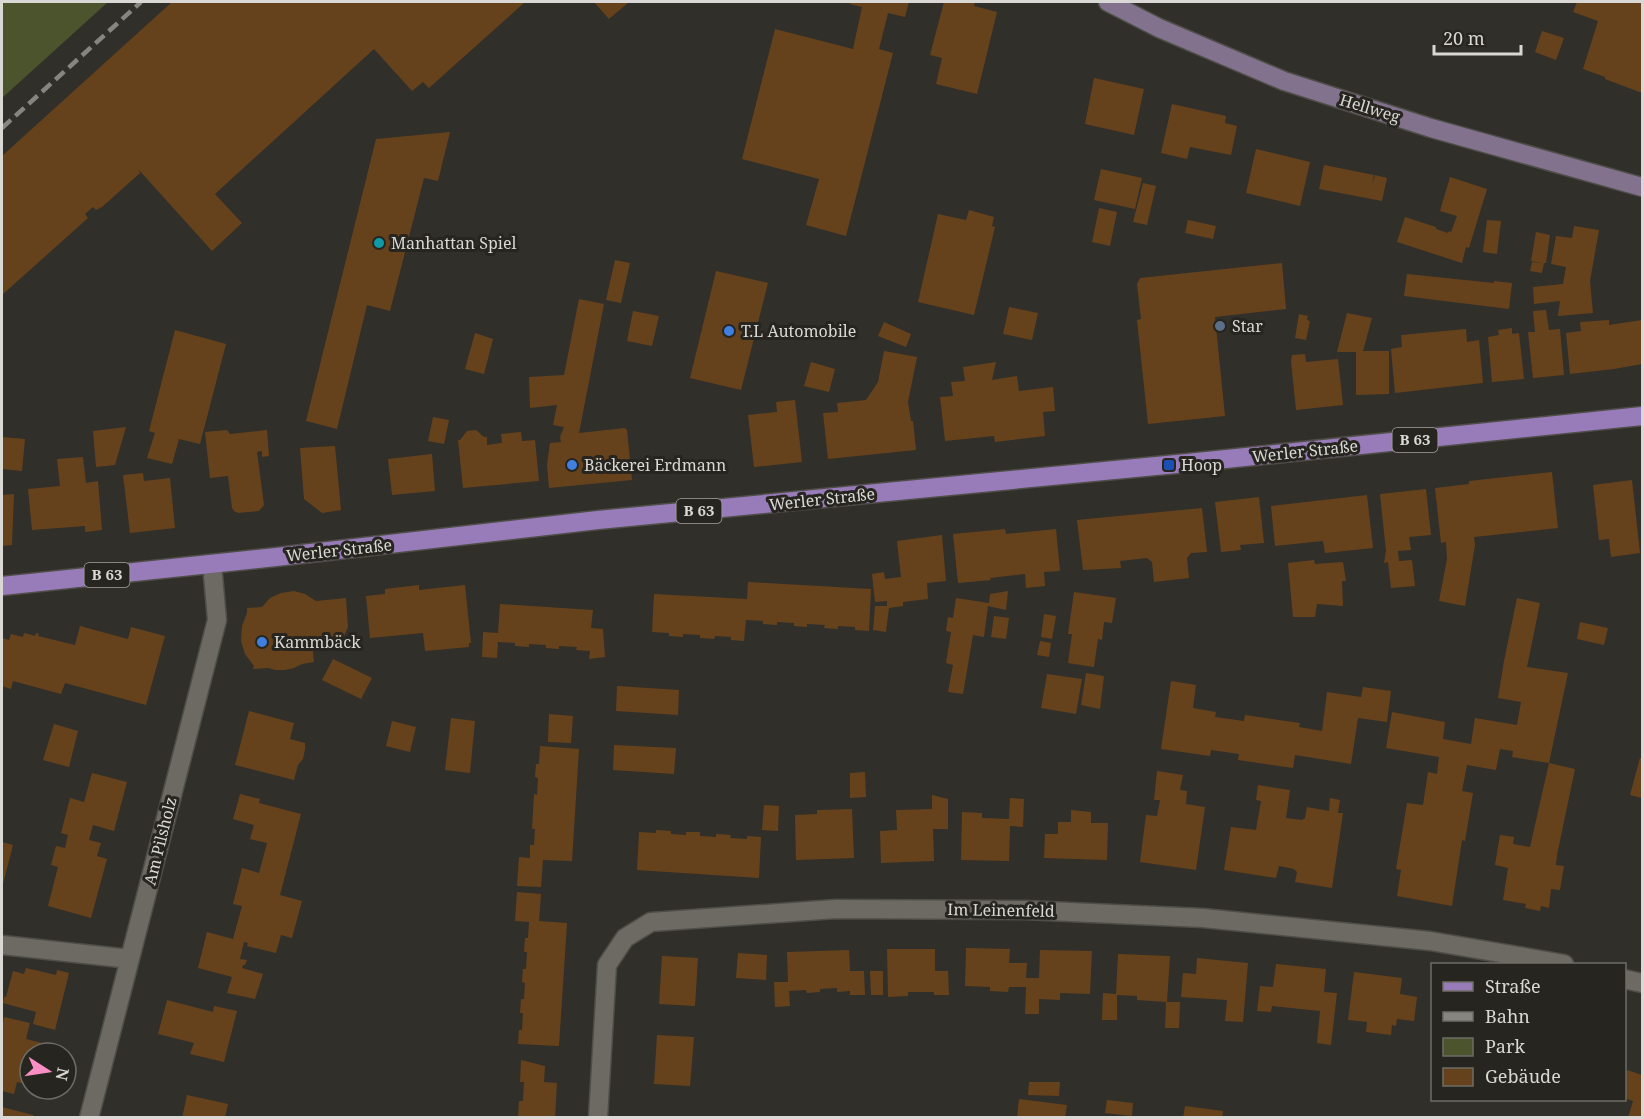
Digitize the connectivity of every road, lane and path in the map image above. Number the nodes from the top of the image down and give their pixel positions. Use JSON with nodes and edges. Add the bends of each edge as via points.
{"nodes":[{"id":1,"x":1108,"y":2,"type":"edge"},
{"id":2,"x":1642,"y":187,"type":"edge"},
{"id":3,"x":1642,"y":416,"type":"edge"},
{"id":4,"x":212,"y":564,"type":"junction"},
{"id":5,"x":2,"y":586,"type":"edge"},
{"id":6,"x":2,"y":945,"type":"edge"},
{"id":7,"x":130,"y":959,"type":"junction"},
{"id":8,"x":1558,"y":963,"type":"edge"},
{"id":9,"x":1626,"y":979,"type":"edge"},
{"id":10,"x":1642,"y":983,"type":"edge"},
{"id":11,"x":89,"y":1118,"type":"edge"},
{"id":12,"x":598,"y":1118,"type":"edge"}],
"edges":[{"from":1,"to":2,"type":"street","name":"Hellweg","via":[[1284,81],[1431,128]]},
{"from":3,"to":4,"type":"main road","name":"Werler Straße","number":"B 63","via":[[610,519]]},
{"from":4,"to":5,"type":"main road","name":"Werler Straße","number":"B 63"},
{"from":4,"to":7,"type":"street","name":"Am Pilsholz","via":[[217,620]]},
{"from":6,"to":7,"type":"street"},
{"from":7,"to":11,"type":"street","name":"Am Pilsholz"},
{"from":8,"to":12,"type":"street","name":"Im Leinenfeld","via":[[1430,941],[1203,918],[1025,910],[836,909],[651,922],[625,938],[607,965]]},
{"from":9,"to":10,"type":"street"}]}
